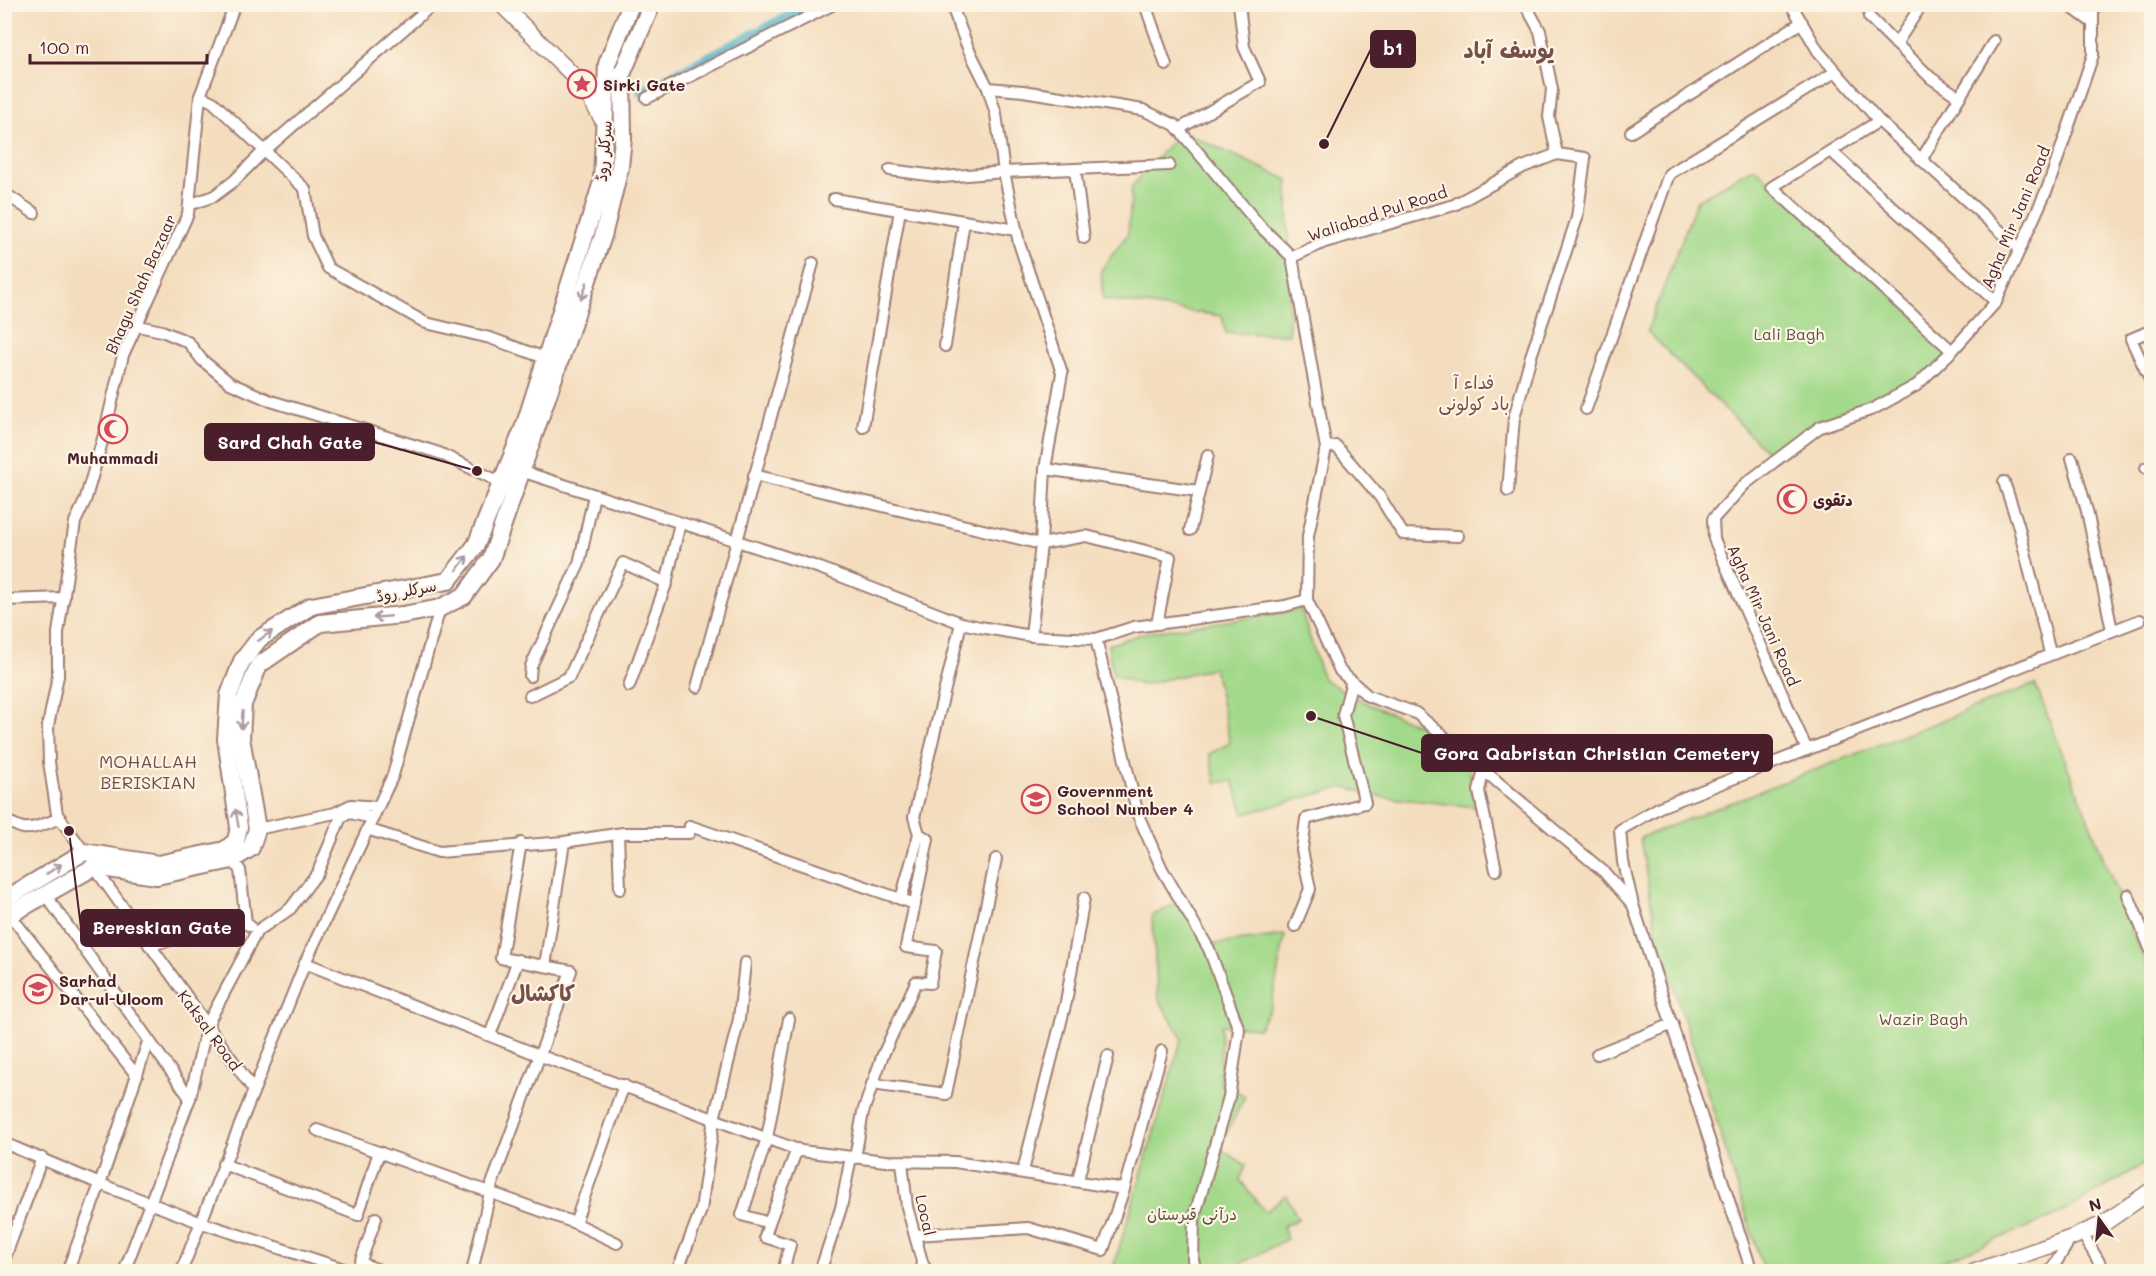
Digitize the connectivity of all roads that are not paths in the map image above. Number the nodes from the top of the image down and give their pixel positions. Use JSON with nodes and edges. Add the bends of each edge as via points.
{"nodes":[{"id":1,"x":235,"y":4,"type":"edge"},
{"id":2,"x":433,"y":4,"type":"edge"},
{"id":3,"x":501,"y":4,"type":"edge"},
{"id":4,"x":631,"y":4,"type":"edge"},
{"id":5,"x":652,"y":4,"type":"edge"},
{"id":6,"x":834,"y":4,"type":"edge"},
{"id":7,"x":951,"y":4,"type":"edge"},
{"id":8,"x":1145,"y":4,"type":"edge"},
{"id":9,"x":1239,"y":4,"type":"edge"},
{"id":10,"x":1525,"y":4,"type":"edge"},
{"id":11,"x":1791,"y":4,"type":"edge"},
{"id":12,"x":1922,"y":4,"type":"edge"},
{"id":13,"x":2067,"y":4,"type":"edge"},
{"id":14,"x":2092,"y":4,"type":"edge"},
{"id":15,"x":1869,"y":17,"type":"dead end"},
{"id":16,"x":1802,"y":22,"type":"junction"},
{"id":17,"x":2093,"y":23,"type":"junction"},
{"id":18,"x":1994,"y":41,"type":"dead end"},
{"id":19,"x":1896,"y":44,"type":"junction"},
{"id":20,"x":1166,"y":65,"type":"dead end"},
{"id":21,"x":1834,"y":72,"type":"junction"},
{"id":22,"x":614,"y":74,"type":"junction"},
{"id":23,"x":988,"y":88,"type":"junction"},
{"id":24,"x":200,"y":96,"type":"junction"},
{"id":25,"x":647,"y":98,"type":"dead end"},
{"id":26,"x":1959,"y":98,"type":"junction"},
{"id":27,"x":1879,"y":120,"type":"junction"},
{"id":28,"x":623,"y":123,"type":"junction"},
{"id":29,"x":606,"y":126,"type":"junction"},
{"id":30,"x":1179,"y":129,"type":"junction"},
{"id":31,"x":1631,"y":132,"type":"dead end"},
{"id":32,"x":1831,"y":151,"type":"junction"},
{"id":33,"x":263,"y":152,"type":"junction"},
{"id":34,"x":1557,"y":154,"type":"junction"},
{"id":35,"x":1921,"y":160,"type":"junction"},
{"id":36,"x":1169,"y":165,"type":"dead end"},
{"id":37,"x":1075,"y":168,"type":"junction"},
{"id":38,"x":890,"y":170,"type":"dead end"},
{"id":39,"x":1004,"y":172,"type":"junction"},
{"id":40,"x":4,"y":193,"type":"edge"},
{"id":41,"x":834,"y":199,"type":"dead end"},
{"id":42,"x":189,"y":205,"type":"junction"},
{"id":43,"x":900,"y":210,"type":"junction"},
{"id":44,"x":34,"y":213,"type":"dead end"},
{"id":45,"x":964,"y":221,"type":"junction"},
{"id":46,"x":586,"y":229,"type":"junction"},
{"id":47,"x":1016,"y":230,"type":"junction"},
{"id":48,"x":603,"y":236,"type":"junction"},
{"id":49,"x":1084,"y":238,"type":"dead end"},
{"id":50,"x":2020,"y":249,"type":"junction"},
{"id":51,"x":1292,"y":257,"type":"junction"},
{"id":52,"x":813,"y":263,"type":"dead end"},
{"id":53,"x":1996,"y":302,"type":"junction"},
{"id":54,"x":138,"y":326,"type":"junction"},
{"id":55,"x":2151,"y":330,"type":"edge"},
{"id":56,"x":945,"y":346,"type":"dead end"},
{"id":57,"x":1952,"y":351,"type":"junction"},
{"id":58,"x":545,"y":358,"type":"junction"},
{"id":59,"x":2151,"y":384,"type":"edge"},
{"id":60,"x":1586,"y":409,"type":"dead end"},
{"id":61,"x":863,"y":428,"type":"dead end"},
{"id":62,"x":1326,"y":448,"type":"junction"},
{"id":63,"x":1208,"y":455,"type":"dead end"},
{"id":64,"x":2072,"y":458,"type":"dead end"},
{"id":65,"x":1046,"y":469,"type":"junction"},
{"id":66,"x":521,"y":471,"type":"junction"},
{"id":67,"x":754,"y":475,"type":"junction"},
{"id":68,"x":500,"y":482,"type":"junction"},
{"id":69,"x":2004,"y":482,"type":"dead end"},
{"id":70,"x":1198,"y":491,"type":"junction"},
{"id":71,"x":1508,"y":491,"type":"dead end"},
{"id":72,"x":594,"y":495,"type":"junction"},
{"id":73,"x":680,"y":523,"type":"junction"},
{"id":74,"x":1190,"y":530,"type":"dead end"},
{"id":75,"x":1458,"y":536,"type":"dead end"},
{"id":76,"x":736,"y":541,"type":"junction"},
{"id":77,"x":1041,"y":544,"type":"junction"},
{"id":78,"x":667,"y":583,"type":"junction"},
{"id":79,"x":64,"y":598,"type":"junction"},
{"id":80,"x":4,"y":600,"type":"edge"},
{"id":81,"x":1307,"y":600,"type":"junction"},
{"id":82,"x":311,"y":606,"type":"junction"},
{"id":83,"x":440,"y":608,"type":"junction"},
{"id":84,"x":2140,"y":620,"type":"dead end"},
{"id":85,"x":320,"y":623,"type":"junction"},
{"id":86,"x":961,"y":623,"type":"junction"},
{"id":87,"x":1157,"y":624,"type":"junction"},
{"id":88,"x":2112,"y":630,"type":"junction"},
{"id":89,"x":1031,"y":636,"type":"junction"},
{"id":90,"x":1096,"y":639,"type":"junction"},
{"id":91,"x":2050,"y":653,"type":"junction"},
{"id":92,"x":530,"y":676,"type":"dead end"},
{"id":93,"x":1352,"y":681,"type":"junction"},
{"id":94,"x":629,"y":686,"type":"dead end"},
{"id":95,"x":697,"y":687,"type":"dead end"},
{"id":96,"x":530,"y":696,"type":"dead end"},
{"id":97,"x":1807,"y":750,"type":"junction"},
{"id":98,"x":1484,"y":768,"type":"junction"},
{"id":99,"x":378,"y":807,"type":"junction"},
{"id":100,"x":60,"y":818,"type":"junction"},
{"id":101,"x":373,"y":818,"type":"junction"},
{"id":102,"x":4,"y":822,"type":"edge"},
{"id":103,"x":257,"y":829,"type":"junction"},
{"id":104,"x":368,"y":829,"type":"junction"},
{"id":105,"x":618,"y":834,"type":"junction"},
{"id":106,"x":919,"y":834,"type":"junction"},
{"id":107,"x":564,"y":842,"type":"junction"},
{"id":108,"x":521,"y":843,"type":"junction"},
{"id":109,"x":84,"y":852,"type":"junction"},
{"id":110,"x":228,"y":855,"type":"junction"},
{"id":111,"x":996,"y":859,"type":"dead end"},
{"id":112,"x":94,"y":867,"type":"junction"},
{"id":113,"x":1496,"y":870,"type":"dead end"},
{"id":114,"x":620,"y":888,"type":"dead end"},
{"id":115,"x":45,"y":894,"type":"junction"},
{"id":116,"x":2128,"y":895,"type":"dead end"},
{"id":117,"x":1084,"y":898,"type":"dead end"},
{"id":118,"x":901,"y":899,"type":"junction"},
{"id":119,"x":915,"y":904,"type":"junction"},
{"id":120,"x":1633,"y":905,"type":"junction"},
{"id":121,"x":6,"y":911,"type":"edge"},
{"id":122,"x":246,"y":923,"type":"junction"},
{"id":123,"x":1295,"y":926,"type":"dead end"},
{"id":124,"x":257,"y":931,"type":"junction"},
{"id":125,"x":149,"y":945,"type":"junction"},
{"id":126,"x":2151,"y":952,"type":"edge"},
{"id":127,"x":518,"y":960,"type":"junction"},
{"id":128,"x":305,"y":963,"type":"junction"},
{"id":129,"x":745,"y":963,"type":"dead end"},
{"id":130,"x":545,"y":966,"type":"junction"},
{"id":131,"x":789,"y":1019,"type":"dead end"},
{"id":132,"x":1673,"y":1024,"type":"junction"},
{"id":133,"x":207,"y":1026,"type":"junction"},
{"id":134,"x":490,"y":1035,"type":"junction"},
{"id":135,"x":148,"y":1042,"type":"junction"},
{"id":136,"x":1162,"y":1051,"type":"dead end"},
{"id":137,"x":1597,"y":1054,"type":"dead end"},
{"id":138,"x":541,"y":1056,"type":"junction"},
{"id":139,"x":1108,"y":1056,"type":"dead end"},
{"id":140,"x":137,"y":1076,"type":"junction"},
{"id":141,"x":872,"y":1084,"type":"junction"},
{"id":142,"x":624,"y":1085,"type":"junction"},
{"id":143,"x":253,"y":1089,"type":"junction"},
{"id":144,"x":190,"y":1098,"type":"junction"},
{"id":145,"x":714,"y":1119,"type":"junction"},
{"id":146,"x":316,"y":1130,"type":"dead end"},
{"id":147,"x":767,"y":1138,"type":"junction"},
{"id":148,"x":4,"y":1143,"type":"edge"},
{"id":149,"x":797,"y":1149,"type":"junction"},
{"id":150,"x":379,"y":1152,"type":"junction"},
{"id":151,"x":853,"y":1157,"type":"junction"},
{"id":152,"x":42,"y":1158,"type":"junction"},
{"id":153,"x":902,"y":1162,"type":"junction"},
{"id":154,"x":223,"y":1164,"type":"junction"},
{"id":155,"x":1023,"y":1171,"type":"junction"},
{"id":156,"x":1078,"y":1180,"type":"junction"},
{"id":157,"x":100,"y":1184,"type":"junction"},
{"id":158,"x":1124,"y":1189,"type":"junction"},
{"id":159,"x":491,"y":1195,"type":"junction"},
{"id":160,"x":2149,"y":1198,"type":"edge"},
{"id":161,"x":151,"y":1204,"type":"junction"},
{"id":162,"x":376,"y":1218,"type":"dead end"},
{"id":163,"x":199,"y":1222,"type":"junction"},
{"id":164,"x":575,"y":1223,"type":"junction"},
{"id":165,"x":769,"y":1224,"type":"junction"},
{"id":166,"x":915,"y":1235,"type":"junction"},
{"id":167,"x":2076,"y":1235,"type":"junction"},
{"id":168,"x":616,"y":1243,"type":"dead end"},
{"id":169,"x":4,"y":1260,"type":"edge"},
{"id":170,"x":357,"y":1269,"type":"edge"},
{"id":171,"x":928,"y":1271,"type":"edge"},
{"id":172,"x":67,"y":1272,"type":"edge"},
{"id":173,"x":124,"y":1272,"type":"edge"},
{"id":174,"x":181,"y":1272,"type":"edge"},
{"id":175,"x":385,"y":1272,"type":"edge"},
{"id":176,"x":472,"y":1272,"type":"edge"},
{"id":177,"x":677,"y":1272,"type":"edge"},
{"id":178,"x":783,"y":1272,"type":"edge"},
{"id":179,"x":820,"y":1272,"type":"edge"},
{"id":180,"x":1196,"y":1272,"type":"edge"},
{"id":181,"x":1752,"y":1272,"type":"edge"},
{"id":182,"x":1974,"y":1272,"type":"edge"},
{"id":183,"x":2050,"y":1272,"type":"edge"},
{"id":184,"x":2105,"y":1272,"type":"edge"}],
"edges":[{"from":1,"to":24,"type":"street","name":"Bhagu Shah Bazaar"},
{"from":2,"to":33,"type":"street"},
{"from":3,"to":29,"type":"street","via":[[582,84]]},
{"from":4,"to":22,"type":"main road","name":"سرکلر روڈ","via":[[607,64]]},
{"from":5,"to":22,"type":"main road"},
{"from":6,"to":25,"type":"street"},
{"from":7,"to":23,"type":"street"},
{"from":8,"to":20,"type":"street"},
{"from":9,"to":30,"type":"street","via":[[1244,47],[1260,81]]},
{"from":10,"to":34,"type":"street","via":[[1540,31],[1552,89],[1549,117]]},
{"from":11,"to":16,"type":"street"},
{"from":12,"to":19,"type":"street"},
{"from":13,"to":17,"type":"street"},
{"from":14,"to":17,"type":"street","name":"Agha Mir Jani Road"},
{"from":15,"to":19,"type":"street"},
{"from":16,"to":21,"type":"street"},
{"from":16,"to":31,"type":"street"},
{"from":17,"to":50,"type":"street","name":"Agha Mir Jani Road","via":[[2093,55],[2048,187]]},
{"from":18,"to":26,"type":"street"},
{"from":19,"to":26,"type":"street","via":[[1931,78]]},
{"from":21,"to":27,"type":"street"},
{"from":21,"to":60,"type":"street","via":[[1669,174]]},
{"from":22,"to":28,"type":"main road"},
{"from":22,"to":29,"type":"main road","name":"سرکلر روڈ"},
{"from":23,"to":30,"type":"street","via":[[1143,110]]},
{"from":23,"to":39,"type":"street"},
{"from":24,"to":33,"type":"street","via":[[213,102]]},
{"from":24,"to":42,"type":"street","name":"Bhagu Shah Bazaar"},
{"from":26,"to":35,"type":"street"},
{"from":27,"to":32,"type":"street"},
{"from":27,"to":35,"type":"street"},
{"from":28,"to":29,"type":"main road"},
{"from":28,"to":48,"type":"main road","via":[[620,167]]},
{"from":29,"to":46,"type":"main road","name":"سرکلر روڈ","via":[[602,182]]},
{"from":30,"to":51,"type":"street","via":[[1260,226]]},
{"from":32,"to":53,"type":"street"},
{"from":32,"to":57,"type":"street","via":[[1772,187]]},
{"from":33,"to":42,"type":"street","via":[[214,196]]},
{"from":33,"to":58,"type":"street","via":[[304,189],[313,236],[328,268],[426,323],[490,338]]},
{"from":34,"to":51,"type":"street","name":"Waliabad Pul Road","via":[[1523,167],[1454,205],[1325,242]]},
{"from":34,"to":71,"type":"street","via":[[1585,158],[1577,218],[1514,418]]},
{"from":35,"to":50,"type":"street"},
{"from":36,"to":37,"type":"street"},
{"from":37,"to":39,"type":"street"},
{"from":37,"to":49,"type":"street"},
{"from":38,"to":39,"type":"street","via":[[944,177]]},
{"from":39,"to":47,"type":"street"},
{"from":40,"to":44,"type":"street"},
{"from":41,"to":43,"type":"street"},
{"from":42,"to":54,"type":"street","name":"Bhagu Shah Bazaar"},
{"from":43,"to":45,"type":"street"},
{"from":43,"to":61,"type":"street"},
{"from":45,"to":47,"type":"street"},
{"from":45,"to":56,"type":"street"},
{"from":46,"to":48,"type":"main road"},
{"from":46,"to":58,"type":"main road","name":"سرکلر روڈ"},
{"from":47,"to":65,"type":"street","via":[[1062,373]]},
{"from":48,"to":66,"type":"main road","one_way":true},
{"from":50,"to":53,"type":"street","name":"Agha Mir Jani Road"},
{"from":51,"to":62,"type":"street"},
{"from":52,"to":67,"type":"street"},
{"from":53,"to":57,"type":"street","name":"Agha Mir Jani Road"},
{"from":54,"to":68,"type":"street","via":[[188,342],[202,360],[230,383],[271,401],[439,453]]},
{"from":54,"to":79,"type":"street","name":"Bhagu Shah Bazaar","via":[[123,355],[104,435],[75,522]]},
{"from":55,"to":59,"type":"street","via":[[2131,339]]},
{"from":57,"to":97,"type":"street","name":"Agha Mir Jani Road","via":[[1917,385],[1872,409],[1820,427],[1746,484],[1713,519],[1714,539]]},
{"from":58,"to":68,"type":"main road","name":"سرکلر روڈ","via":[[525,424]]},
{"from":62,"to":75,"type":"street","via":[[1336,446],[1380,497],[1403,534]]},
{"from":62,"to":81,"type":"street","via":[[1308,536]]},
{"from":63,"to":70,"type":"street"},
{"from":64,"to":88,"type":"street"},
{"from":65,"to":70,"type":"street"},
{"from":65,"to":77,"type":"street"},
{"from":66,"to":72,"type":"street"},
{"from":66,"to":83,"type":"main road","via":[[491,559],[464,596]]},
{"from":67,"to":76,"type":"street"},
{"from":67,"to":77,"type":"street"},
{"from":82,"to":68,"type":"main road","name":"سرکلر روڈ","one_way":true,"via":[[448,581],[476,545]]},
{"from":69,"to":91,"type":"street"},
{"from":70,"to":74,"type":"street"},
{"from":72,"to":73,"type":"street"},
{"from":72,"to":92,"type":"street","via":[[579,564],[531,666]]},
{"from":73,"to":76,"type":"street"},
{"from":73,"to":78,"type":"street"},
{"from":76,"to":86,"type":"street","via":[[820,568]]},
{"from":76,"to":95,"type":"street"},
{"from":77,"to":87,"type":"street","via":[[1086,536],[1170,557]]},
{"from":77,"to":89,"type":"street"},
{"from":78,"to":94,"type":"street"},
{"from":78,"to":96,"type":"street","via":[[623,563],[569,677]]},
{"from":79,"to":80,"type":"street"},
{"from":79,"to":100,"type":"street","name":"Bhagu Shah Bazaar","via":[[57,633],[58,676],[48,726],[50,771]]},
{"from":81,"to":87,"type":"street"},
{"from":81,"to":93,"type":"street","via":[[1340,671]]},
{"from":82,"to":85,"type":"main road"},
{"from":110,"to":82,"type":"main road","name":"سرکلر روڈ","one_way":true,"via":[[239,826],[226,739],[234,681],[242,661],[259,639]]},
{"from":83,"to":85,"type":"main road","one_way":true},
{"from":83,"to":99,"type":"street","via":[[393,775]]},
{"from":84,"to":88,"type":"street"},
{"from":85,"to":103,"type":"main road","one_way":true,"via":[[259,665],[243,704],[240,738]]},
{"from":86,"to":89,"type":"street"},
{"from":86,"to":106,"type":"street","via":[[914,818]]},
{"from":87,"to":90,"type":"street"},
{"from":88,"to":91,"type":"street"},
{"from":89,"to":90,"type":"street"},
{"from":90,"to":180,"type":"street","via":[[1138,815],[1162,869],[1209,949],[1239,1030],[1229,1097],[1194,1218],[1192,1260]]},
{"from":91,"to":97,"type":"street"},
{"from":93,"to":98,"type":"street","via":[[1368,696],[1416,713]]},
{"from":93,"to":123,"type":"street","via":[[1343,715],[1365,803],[1306,819],[1302,850],[1310,889]]},
{"from":97,"to":120,"type":"street","via":[[1660,807],[1620,830]]},
{"from":98,"to":113,"type":"street","via":[[1479,790]]},
{"from":98,"to":120,"type":"street","via":[[1604,872]]},
{"from":99,"to":101,"type":"street"},
{"from":99,"to":103,"type":"street","via":[[351,805],[334,813]]},
{"from":100,"to":102,"type":"street","via":[[22,828]]},
{"from":100,"to":109,"type":"street","name":"Bhagu Shah Bazaar"},
{"from":101,"to":104,"type":"street"},
{"from":101,"to":124,"type":"street","via":[[350,813],[341,817],[318,873],[290,909]]},
{"from":103,"to":110,"type":"main road","via":[[251,848]]},
{"from":104,"to":108,"type":"street","via":[[439,852]]},
{"from":104,"to":128,"type":"street"},
{"from":105,"to":107,"type":"street"},
{"from":105,"to":114,"type":"street"},
{"from":105,"to":118,"type":"street","via":[[689,833],[690,826]]},
{"from":106,"to":118,"type":"street"},
{"from":106,"to":119,"type":"street","via":[[928,839]]},
{"from":107,"to":108,"type":"street"},
{"from":107,"to":130,"type":"street"},
{"from":108,"to":127,"type":"street","via":[[501,958]]},
{"from":109,"to":110,"type":"main road","via":[[158,864]]},
{"from":109,"to":112,"type":"main road","name":"Kaksal Road"},
{"from":121,"to":109,"type":"main road","one_way":true},
{"from":110,"to":112,"type":"main road","via":[[157,876]]},
{"from":110,"to":122,"type":"street","via":[[240,870]]},
{"from":111,"to":141,"type":"street","via":[[946,1094]]},
{"from":112,"to":115,"type":"main road"},
{"from":112,"to":125,"type":"street","name":"Kaksal Road"},
{"from":115,"to":121,"type":"main road"},
{"from":115,"to":135,"type":"street"},
{"from":116,"to":126,"type":"street"},
{"from":117,"to":155,"type":"street","via":[[1066,1002]]},
{"from":118,"to":119,"type":"street"},
{"from":119,"to":141,"type":"street","via":[[906,947],[936,951],[930,984],[916,982]]},
{"from":120,"to":132,"type":"street"},
{"from":121,"to":140,"type":"street"},
{"from":122,"to":124,"type":"street"},
{"from":122,"to":125,"type":"street"},
{"from":124,"to":133,"type":"street"},
{"from":125,"to":133,"type":"street","name":"Kaksal Road"},
{"from":127,"to":130,"type":"street"},
{"from":127,"to":134,"type":"street"},
{"from":128,"to":134,"type":"street"},
{"from":128,"to":143,"type":"street"},
{"from":129,"to":145,"type":"street","via":[[739,1019]]},
{"from":130,"to":138,"type":"street","via":[[571,971]]},
{"from":131,"to":147,"type":"street"},
{"from":132,"to":137,"type":"street"},
{"from":132,"to":181,"type":"street"},
{"from":133,"to":143,"type":"street","name":"Kaksal Road"},
{"from":133,"to":144,"type":"street"},
{"from":134,"to":138,"type":"street"},
{"from":135,"to":140,"type":"street"},
{"from":135,"to":144,"type":"street"},
{"from":136,"to":158,"type":"street"},
{"from":138,"to":142,"type":"street"},
{"from":138,"to":159,"type":"street"},
{"from":139,"to":156,"type":"street"},
{"from":140,"to":157,"type":"street"},
{"from":141,"to":151,"type":"street"},
{"from":142,"to":145,"type":"street"},
{"from":142,"to":164,"type":"street"},
{"from":143,"to":154,"type":"street"},
{"from":144,"to":161,"type":"street"},
{"from":145,"to":147,"type":"street"},
{"from":145,"to":177,"type":"street","via":[[702,1210]]},
{"from":146,"to":150,"type":"street"},
{"from":147,"to":149,"type":"street"},
{"from":147,"to":165,"type":"street","via":[[742,1215]]},
{"from":148,"to":152,"type":"street"},
{"from":149,"to":151,"type":"street"},
{"from":149,"to":165,"type":"street"},
{"from":150,"to":154,"type":"street","via":[[358,1215]]},
{"from":150,"to":159,"type":"street"},
{"from":151,"to":153,"type":"street"},
{"from":151,"to":179,"type":"street"},
{"from":152,"to":157,"type":"street"},
{"from":152,"to":169,"type":"street"},
{"from":153,"to":155,"type":"street","via":[[955,1162]]},
{"from":153,"to":166,"type":"street","name":"Local"},
{"from":154,"to":163,"type":"street"},
{"from":155,"to":156,"type":"street"},
{"from":156,"to":158,"type":"street"},
{"from":157,"to":161,"type":"street"},
{"from":157,"to":172,"type":"street"},
{"from":158,"to":166,"type":"street","via":[[1103,1250],[1028,1228]]},
{"from":159,"to":164,"type":"street"},
{"from":159,"to":176,"type":"street"},
{"from":160,"to":167,"type":"street"},
{"from":161,"to":163,"type":"street"},
{"from":161,"to":173,"type":"street"},
{"from":162,"to":170,"type":"street"},
{"from":163,"to":170,"type":"street"},
{"from":163,"to":174,"type":"street"},
{"from":164,"to":168,"type":"street"},
{"from":165,"to":178,"type":"street","via":[[765,1237],[790,1245]]},
{"from":166,"to":171,"type":"street","name":"Local"},
{"from":167,"to":182,"type":"street"},
{"from":167,"to":183,"type":"street"},
{"from":167,"to":184,"type":"street"},
{"from":170,"to":175,"type":"street"}]}
